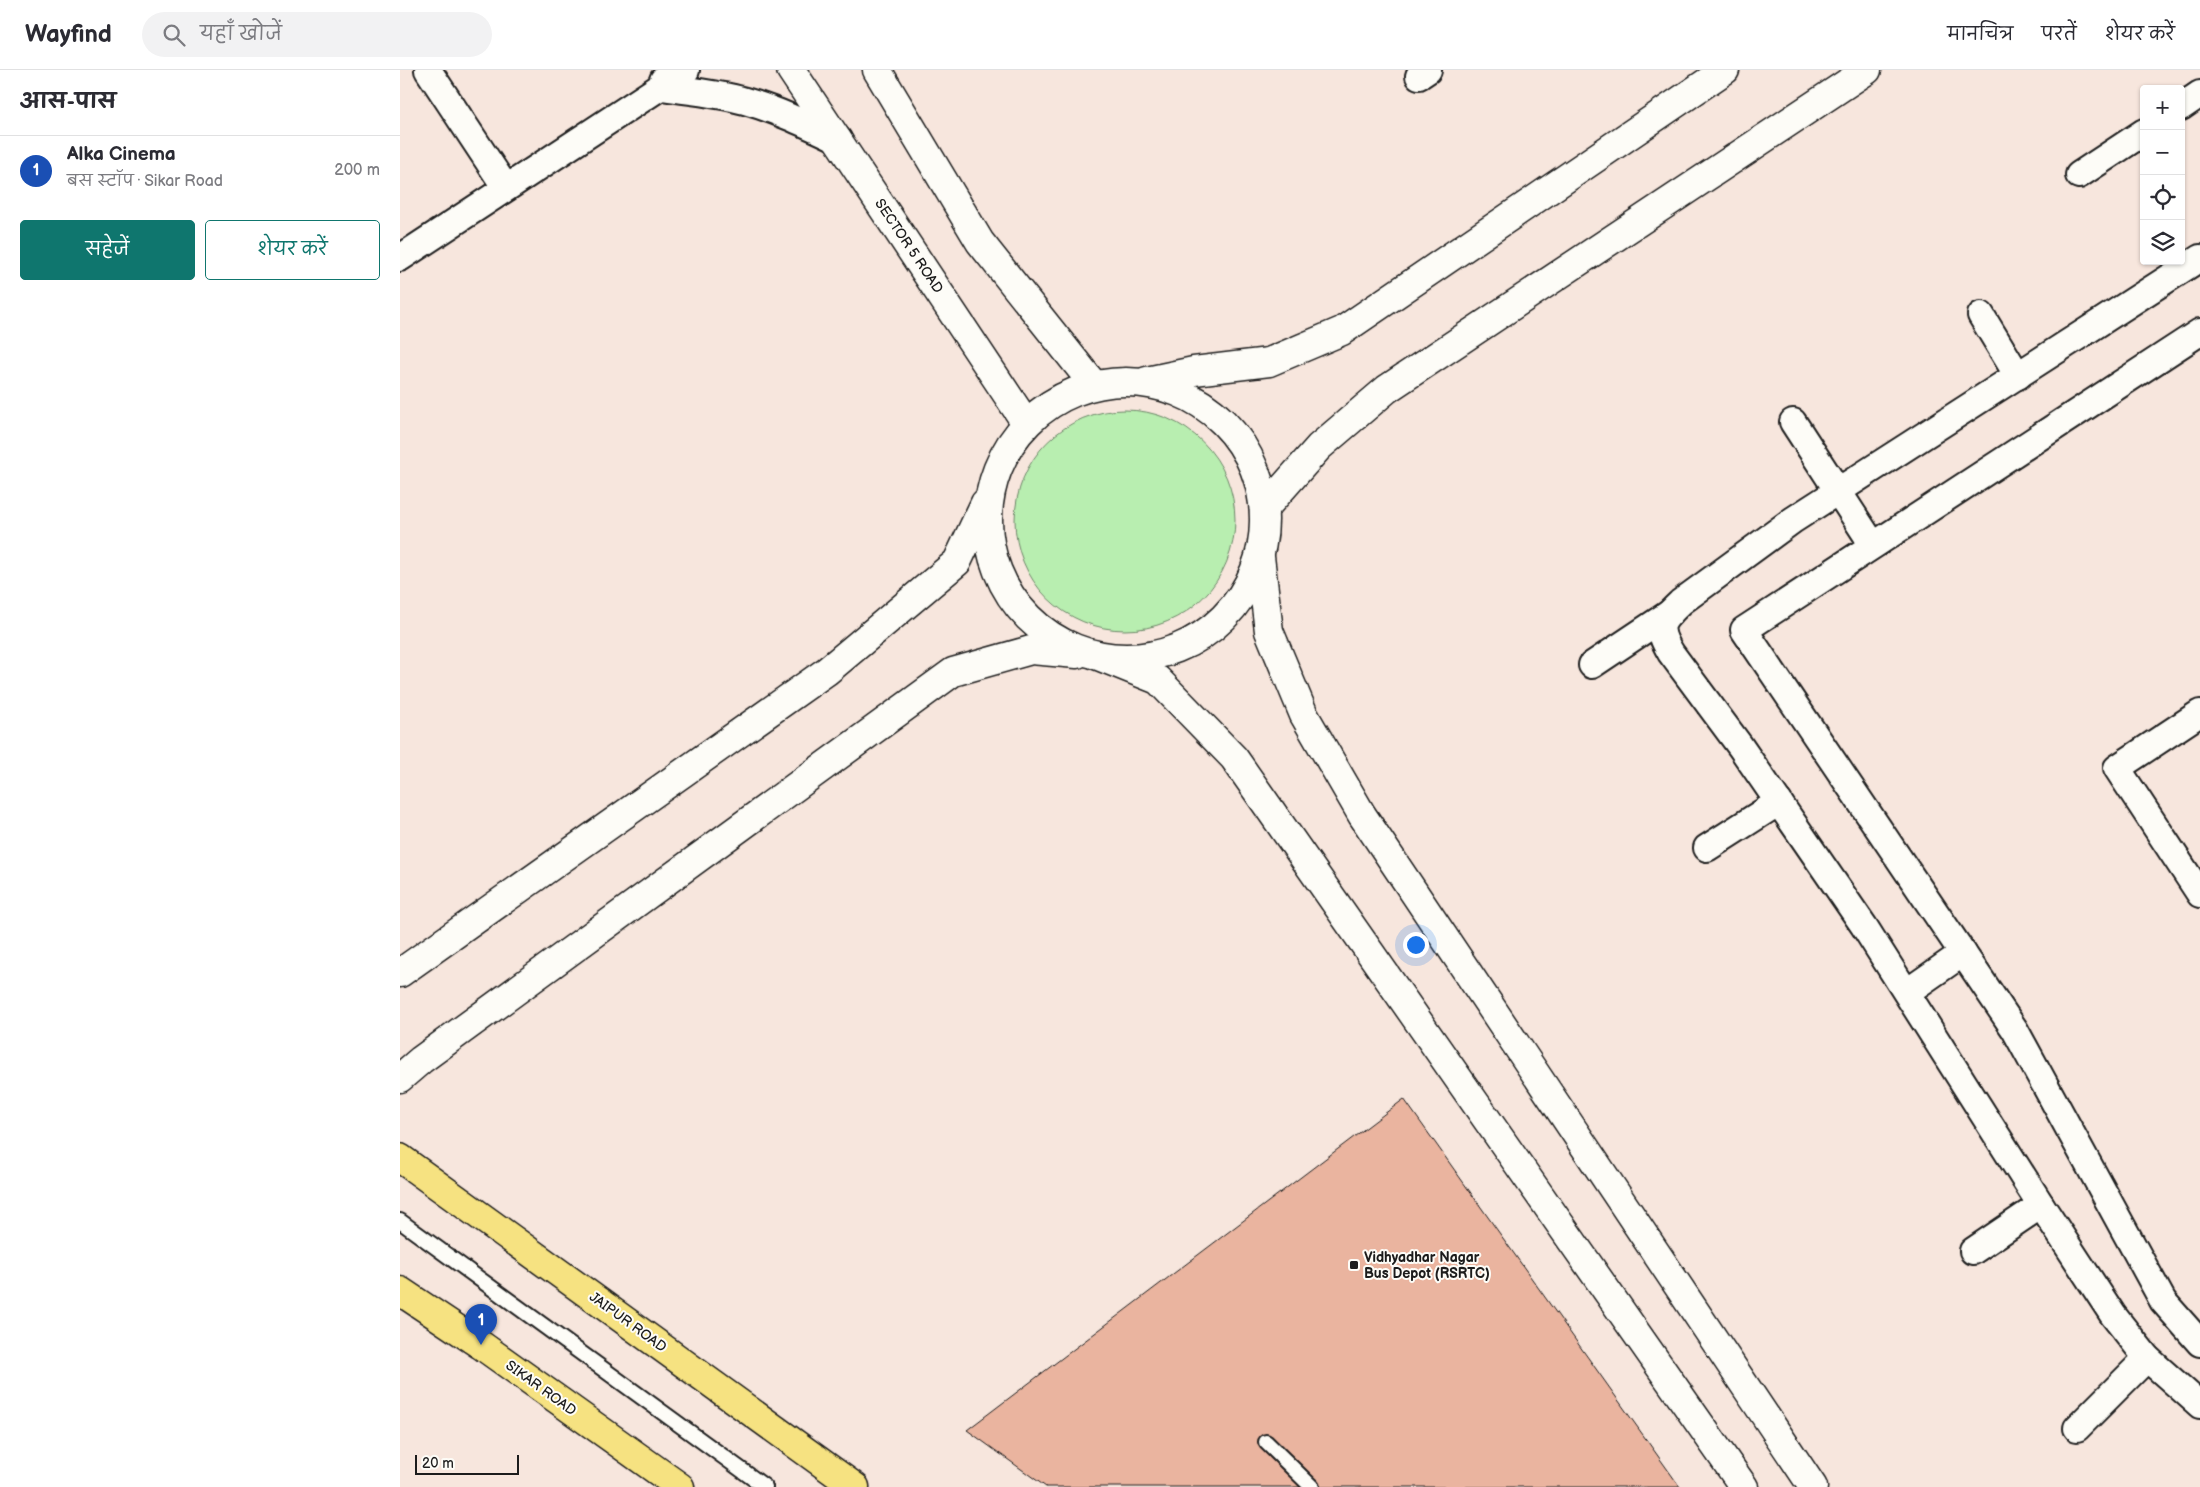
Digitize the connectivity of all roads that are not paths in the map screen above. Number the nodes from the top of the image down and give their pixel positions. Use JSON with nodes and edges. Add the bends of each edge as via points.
{"nodes":[{"id":1,"x":428,"y":70,"type":"edge"},
{"id":2,"x":686,"y":70,"type":"edge"},
{"id":3,"x":791,"y":70,"type":"edge"},
{"id":4,"x":877,"y":70,"type":"edge"},
{"id":5,"x":1725,"y":70,"type":"edge"},
{"id":6,"x":1867,"y":70,"type":"edge"},
{"id":7,"x":664,"y":78,"type":"edge"},
{"id":8,"x":2200,"y":94,"type":"edge"},
{"id":9,"x":2185,"y":104,"type":"edge"},
{"id":10,"x":2140,"y":135,"type":"edge"},
{"id":11,"x":838,"y":139,"type":"junction"},
{"id":12,"x":2079,"y":175,"type":"dead end"},
{"id":13,"x":506,"y":188,"type":"junction"},
{"id":14,"x":400,"y":258,"type":"edge"},
{"id":15,"x":2200,"y":258,"type":"edge"},
{"id":16,"x":1981,"y":315,"type":"dead end"},
{"id":17,"x":2200,"y":332,"type":"edge"},
{"id":18,"x":2018,"y":376,"type":"junction"},
{"id":19,"x":1143,"y":382,"type":"junction"},
{"id":20,"x":1094,"y":385,"type":"junction"},
{"id":21,"x":1793,"y":422,"type":"dead end"},
{"id":22,"x":1026,"y":424,"type":"junction"},
{"id":23,"x":991,"y":490,"type":"junction"},
{"id":24,"x":1838,"y":491,"type":"junction"},
{"id":25,"x":1264,"y":509,"type":"junction"},
{"id":26,"x":1872,"y":545,"type":"junction"},
{"id":27,"x":1260,"y":557,"type":"junction"},
{"id":28,"x":1670,"y":613,"type":"junction"},
{"id":29,"x":1096,"y":655,"type":"junction"},
{"id":30,"x":1592,"y":665,"type":"dead end"},
{"id":31,"x":2200,"y":713,"type":"edge"},
{"id":32,"x":1779,"y":802,"type":"junction"},
{"id":33,"x":1708,"y":848,"type":"dead end"},
{"id":34,"x":2200,"y":894,"type":"edge"},
{"id":35,"x":1962,"y":953,"type":"junction"},
{"id":36,"x":400,"y":973,"type":"edge"},
{"id":37,"x":1907,"y":992,"type":"junction"},
{"id":38,"x":400,"y":1078,"type":"edge"},
{"id":39,"x":400,"y":1158,"type":"edge"},
{"id":40,"x":2041,"y":1205,"type":"junction"},
{"id":41,"x":400,"y":1221,"type":"edge"},
{"id":42,"x":1973,"y":1250,"type":"dead end"},
{"id":43,"x":400,"y":1291,"type":"edge"},
{"id":44,"x":2200,"y":1343,"type":"edge"},
{"id":45,"x":2147,"y":1358,"type":"junction"},
{"id":46,"x":2200,"y":1405,"type":"edge"},
{"id":47,"x":2077,"y":1428,"type":"dead end"},
{"id":48,"x":1266,"y":1442,"type":"dead end"},
{"id":49,"x":664,"y":1483,"type":"edge"},
{"id":50,"x":765,"y":1487,"type":"edge"},
{"id":51,"x":855,"y":1487,"type":"edge"},
{"id":52,"x":1312,"y":1487,"type":"edge"},
{"id":53,"x":1744,"y":1487,"type":"edge"},
{"id":54,"x":1813,"y":1487,"type":"edge"}],
"edges":[{"from":1,"to":13,"type":"street"},
{"from":2,"to":7,"type":"street"},
{"from":3,"to":11,"type":"main road","name":"SECTOR 5 ROAD"},
{"from":4,"to":20,"type":"main road","via":[[980,242]]},
{"from":5,"to":19,"type":"main road","via":[[1342,331],[1269,362],[1194,371]]},
{"from":6,"to":25,"type":"main road","via":[[1387,389],[1319,448]]},
{"from":7,"to":11,"type":"street","via":[[746,101]]},
{"from":7,"to":13,"type":"street"},
{"from":8,"to":9,"type":"street"},
{"from":10,"to":12,"type":"street"},
{"from":11,"to":22,"type":"main road","name":"SECTOR 5 ROAD"},
{"from":13,"to":14,"type":"street"},
{"from":15,"to":18,"type":"street"},
{"from":16,"to":18,"type":"street"},
{"from":17,"to":26,"type":"street"},
{"from":18,"to":24,"type":"street"},
{"from":19,"to":20,"type":"main road","via":[[1115,381]]},
{"from":19,"to":25,"type":"main road","via":[[1191,396],[1229,426],[1255,467]]},
{"from":20,"to":22,"type":"main road","via":[[1068,394],[1044,408]]},
{"from":21,"to":24,"type":"street"},
{"from":22,"to":23,"type":"main road","via":[[1010,444]]},
{"from":23,"to":29,"type":"main road","via":[[988,518],[994,564],[1016,605],[1056,639]]},
{"from":23,"to":36,"type":"main road","via":[[957,562],[827,671]]},
{"from":24,"to":26,"type":"street"},
{"from":24,"to":28,"type":"street","via":[[1793,520]]},
{"from":25,"to":27,"type":"main road"},
{"from":26,"to":35,"type":"street","via":[[1744,630]]},
{"from":27,"to":29,"type":"main road","via":[[1239,599],[1223,619],[1192,641],[1144,658]]},
{"from":27,"to":54,"type":"main road","via":[[1269,631],[1304,715],[1362,815]]},
{"from":28,"to":30,"type":"street"},
{"from":28,"to":32,"type":"street","via":[[1662,623],[1661,637]]},
{"from":29,"to":38,"type":"main road","via":[[1031,650],[953,672]]},
{"from":29,"to":53,"type":"main road","via":[[1158,680],[1234,758]]},
{"from":31,"to":34,"type":"street","via":[[2118,768]]},
{"from":32,"to":33,"type":"street"},
{"from":32,"to":37,"type":"street"},
{"from":35,"to":37,"type":"street"},
{"from":35,"to":44,"type":"street","via":[[2015,1030],[2163,1302]]},
{"from":37,"to":40,"type":"street"},
{"from":39,"to":51,"type":"main road","name":"JAIPUR ROAD"},
{"from":40,"to":42,"type":"street"},
{"from":40,"to":45,"type":"street","via":[[2114,1315]]},
{"from":41,"to":50,"type":"lane"},
{"from":43,"to":49,"type":"main road","name":"SIKAR ROAD","via":[[481,1345]]},
{"from":45,"to":46,"type":"street"},
{"from":45,"to":47,"type":"street"},
{"from":48,"to":52,"type":"lane"}]}
